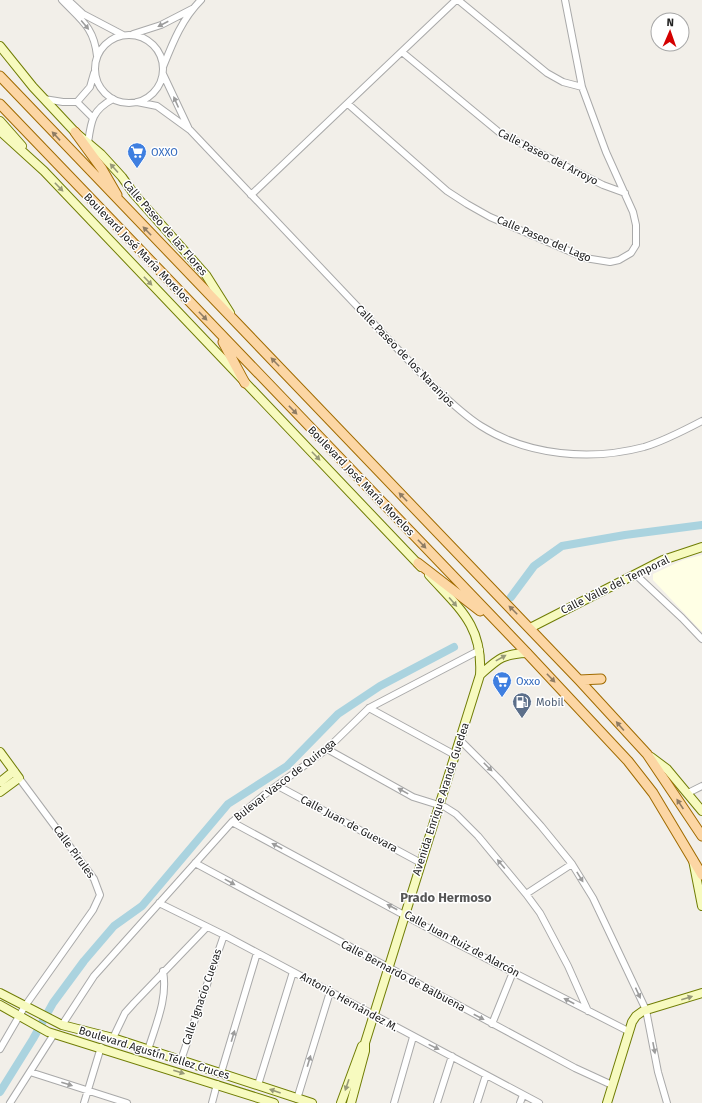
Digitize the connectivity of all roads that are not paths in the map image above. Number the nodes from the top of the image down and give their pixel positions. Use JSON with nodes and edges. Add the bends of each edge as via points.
{"nodes":[{"id":1,"x":62,"y":0,"type":"edge"},
{"id":2,"x":68,"y":0,"type":"edge"},
{"id":3,"x":202,"y":0,"type":"edge"},
{"id":4,"x":457,"y":0,"type":"edge"},
{"id":5,"x":565,"y":0,"type":"edge"},
{"id":6,"x":193,"y":8,"type":"junction"},
{"id":7,"x":123,"y":35,"type":"junction"},
{"id":8,"x":131,"y":35,"type":"junction"},
{"id":9,"x":0,"y":46,"type":"edge"},
{"id":10,"x":402,"y":52,"type":"junction"},
{"id":11,"x":97,"y":56,"type":"junction"},
{"id":12,"x":0,"y":57,"type":"edge"},
{"id":13,"x":163,"y":71,"type":"junction"},
{"id":14,"x":20,"y":72,"type":"junction"},
{"id":15,"x":95,"y":72,"type":"junction"},
{"id":16,"x":0,"y":76,"type":"edge"},
{"id":17,"x":582,"y":87,"type":"junction"},
{"id":18,"x":44,"y":99,"type":"junction"},
{"id":19,"x":113,"y":99,"type":"junction"},
{"id":20,"x":77,"y":102,"type":"junction"},
{"id":21,"x":137,"y":102,"type":"junction"},
{"id":22,"x":0,"y":104,"type":"edge"},
{"id":23,"x":348,"y":104,"type":"junction"},
{"id":24,"x":92,"y":117,"type":"junction"},
{"id":25,"x":0,"y":122,"type":"edge"},
{"id":26,"x":190,"y":130,"type":"junction"},
{"id":27,"x":0,"y":131,"type":"edge"},
{"id":28,"x":75,"y":132,"type":"junction"},
{"id":29,"x":88,"y":143,"type":"junction"},
{"id":30,"x":44,"y":171,"type":"junction"},
{"id":31,"x":625,"y":193,"type":"junction"},
{"id":32,"x":251,"y":195,"type":"junction"},
{"id":33,"x":125,"y":208,"type":"junction"},
{"id":34,"x":234,"y":319,"type":"junction"},
{"id":35,"x":218,"y":332,"type":"junction"},
{"id":36,"x":245,"y":383,"type":"junction"},
{"id":37,"x":702,"y":421,"type":"edge"},
{"id":38,"x":702,"y":547,"type":"edge"},
{"id":39,"x":418,"y":563,"type":"junction"},
{"id":40,"x":635,"y":574,"type":"junction"},
{"id":41,"x":530,"y":628,"type":"junction"},
{"id":42,"x":506,"y":631,"type":"junction"},
{"id":43,"x":702,"y":639,"type":"edge"},
{"id":44,"x":480,"y":650,"type":"junction"},
{"id":45,"x":527,"y":653,"type":"junction"},
{"id":46,"x":480,"y":675,"type":"junction"},
{"id":47,"x":601,"y":679,"type":"dead end"},
{"id":48,"x":579,"y":680,"type":"junction"},
{"id":49,"x":368,"y":708,"type":"junction"},
{"id":50,"x":460,"y":740,"type":"junction"},
{"id":51,"x":327,"y":749,"type":"junction"},
{"id":52,"x":0,"y":752,"type":"edge"},
{"id":53,"x":647,"y":754,"type":"junction"},
{"id":54,"x":455,"y":755,"type":"junction"},
{"id":55,"x":16,"y":774,"type":"junction"},
{"id":56,"x":0,"y":782,"type":"edge"},
{"id":57,"x":278,"y":786,"type":"junction"},
{"id":58,"x":702,"y":786,"type":"edge"},
{"id":59,"x":0,"y":792,"type":"edge"},
{"id":60,"x":688,"y":794,"type":"junction"},
{"id":61,"x":439,"y":806,"type":"junction"},
{"id":62,"x":702,"y":811,"type":"edge"},
{"id":63,"x":232,"y":822,"type":"junction"},
{"id":64,"x":702,"y":836,"type":"edge"},
{"id":65,"x":692,"y":859,"type":"junction"},
{"id":66,"x":421,"y":862,"type":"junction"},
{"id":67,"x":195,"y":863,"type":"junction"},
{"id":68,"x":572,"y":864,"type":"junction"},
{"id":69,"x":702,"y":875,"type":"edge"},
{"id":70,"x":526,"y":894,"type":"junction"},
{"id":71,"x":160,"y":903,"type":"junction"},
{"id":72,"x":702,"y":906,"type":"edge"},
{"id":73,"x":405,"y":914,"type":"junction"},
{"id":74,"x":207,"y":927,"type":"junction"},
{"id":75,"x":224,"y":935,"type":"junction"},
{"id":76,"x":257,"y":953,"type":"junction"},
{"id":77,"x":389,"y":969,"type":"junction"},
{"id":78,"x":163,"y":971,"type":"junction"},
{"id":79,"x":293,"y":972,"type":"junction"},
{"id":80,"x":514,"y":972,"type":"junction"},
{"id":81,"x":330,"y":992,"type":"junction"},
{"id":82,"x":0,"y":993,"type":"edge"},
{"id":83,"x":702,"y":993,"type":"edge"},
{"id":84,"x":0,"y":1005,"type":"edge"},
{"id":85,"x":25,"y":1006,"type":"junction"},
{"id":86,"x":646,"y":1010,"type":"junction"},
{"id":87,"x":588,"y":1011,"type":"junction"},
{"id":88,"x":19,"y":1016,"type":"junction"},
{"id":89,"x":375,"y":1016,"type":"junction"},
{"id":90,"x":492,"y":1024,"type":"junction"},
{"id":91,"x":62,"y":1025,"type":"junction"},
{"id":92,"x":628,"y":1031,"type":"junction"},
{"id":93,"x":51,"y":1033,"type":"junction"},
{"id":94,"x":413,"y":1037,"type":"junction"},
{"id":95,"x":113,"y":1038,"type":"junction"},
{"id":96,"x":365,"y":1043,"type":"junction"},
{"id":97,"x":101,"y":1047,"type":"junction"},
{"id":98,"x":0,"y":1049,"type":"edge"},
{"id":99,"x":148,"y":1050,"type":"junction"},
{"id":100,"x":452,"y":1056,"type":"junction"},
{"id":101,"x":181,"y":1060,"type":"junction"},
{"id":102,"x":30,"y":1072,"type":"junction"},
{"id":103,"x":221,"y":1073,"type":"junction"},
{"id":104,"x":486,"y":1075,"type":"junction"},
{"id":105,"x":217,"y":1084,"type":"junction"},
{"id":106,"x":258,"y":1085,"type":"junction"},
{"id":107,"x":612,"y":1085,"type":"junction"},
{"id":108,"x":87,"y":1090,"type":"junction"},
{"id":109,"x":523,"y":1095,"type":"junction"},
{"id":110,"x":297,"y":1098,"type":"junction"},
{"id":111,"x":10,"y":1103,"type":"edge"},
{"id":112,"x":84,"y":1103,"type":"edge"},
{"id":113,"x":127,"y":1103,"type":"edge"},
{"id":114,"x":212,"y":1103,"type":"edge"},
{"id":115,"x":274,"y":1103,"type":"edge"},
{"id":116,"x":312,"y":1103,"type":"edge"},
{"id":117,"x":341,"y":1103,"type":"edge"},
{"id":118,"x":351,"y":1103,"type":"edge"},
{"id":119,"x":394,"y":1103,"type":"edge"},
{"id":120,"x":437,"y":1103,"type":"edge"},
{"id":121,"x":477,"y":1103,"type":"edge"},
{"id":122,"x":520,"y":1103,"type":"edge"},
{"id":123,"x":539,"y":1103,"type":"edge"},
{"id":124,"x":606,"y":1103,"type":"edge"},
{"id":125,"x":667,"y":1103,"type":"edge"}],
"edges":[{"from":1,"to":11,"type":"street","one_way":true,"via":[[91,32]]},
{"from":2,"to":7,"type":"street","via":[[83,14]]},
{"from":3,"to":6,"type":"street"},
{"from":4,"to":10,"type":"street"},
{"from":4,"to":17,"type":"street","via":[[542,69],[563,82]]},
{"from":5,"to":17,"type":"street","name":"Calle Paseo del Lago"},
{"from":6,"to":8,"type":"street","one_way":true,"via":[[160,25]]},
{"from":6,"to":13,"type":"street","via":[[177,32]]},
{"from":7,"to":8,"type":"street"},
{"from":7,"to":11,"type":"street","via":[[110,40]]},
{"from":8,"to":13,"type":"street","via":[[143,38],[153,45],[158,52]]},
{"from":9,"to":14,"type":"street","name":"Calle Paseo de las Flores"},
{"from":10,"to":23,"type":"street"},
{"from":10,"to":31,"type":"street","name":"Calle Paseo del Arroyo","via":[[500,133],[590,179]]},
{"from":11,"to":15,"type":"street"},
{"from":12,"to":14,"type":"street"},
{"from":13,"to":21,"type":"street","via":[[161,82],[154,92]]},
{"from":26,"to":13,"type":"street","name":"Calle Paseo de los Naranjos","one_way":true},
{"from":14,"to":18,"type":"street","name":"Calle Paseo de las Flores"},
{"from":15,"to":19,"type":"street","via":[[97,83]]},
{"from":15,"to":20,"type":"street","via":[[90,87]]},
{"from":33,"to":16,"type":"main road","name":"Boulevard José María Morelos","one_way":true},
{"from":17,"to":31,"type":"street","name":"Calle Paseo del Lago","via":[[606,152]]},
{"from":18,"to":20,"type":"street"},
{"from":18,"to":28,"type":"street","name":"Calle Paseo de las Flores"},
{"from":19,"to":21,"type":"street","via":[[124,103]]},
{"from":19,"to":24,"type":"street","via":[[100,107]]},
{"from":20,"to":24,"type":"street"},
{"from":21,"to":26,"type":"street","name":"Calle Paseo de los Naranjos","via":[[157,106]]},
{"from":22,"to":35,"type":"main road","name":"Boulevard José María Morelos","one_way":true},
{"from":23,"to":31,"type":"street","name":"Calle Paseo del Lago","via":[[447,191],[467,204],[490,217],[585,258],[610,262],[619,260],[631,253],[636,245],[633,212]]},
{"from":23,"to":32,"type":"street"},
{"from":24,"to":29,"type":"street"},
{"from":25,"to":30,"type":"street"},
{"from":26,"to":32,"type":"street","name":"Calle Paseo de los Naranjos"},
{"from":27,"to":30,"type":"street","name":"Boulevard José María Morelos"},
{"from":28,"to":29,"type":"street","name":"Calle Paseo de las Flores"},
{"from":28,"to":33,"type":"main road","via":[[102,169]]},
{"from":34,"to":29,"type":"street","name":"Calle Paseo de las Flores","one_way":true,"via":[[206,275],[122,177]]},
{"from":30,"to":36,"type":"street","name":"Boulevard José María Morelos","one_way":true},
{"from":32,"to":37,"type":"street","name":"Calle Paseo de los Naranjos","via":[[457,409],[504,439],[529,448],[555,452],[618,452],[644,447],[674,436]]},
{"from":34,"to":33,"type":"main road","name":"Boulevard José María Morelos","one_way":true},
{"from":41,"to":34,"type":"main road","name":"Boulevard José María Morelos","one_way":true},
{"from":35,"to":36,"type":"main road"},
{"from":35,"to":42,"type":"main road","name":"Boulevard José María Morelos","one_way":true},
{"from":36,"to":39,"type":"street","name":"Boulevard José María Morelos","one_way":true},
{"from":38,"to":40,"type":"street","name":"Calle Valle del Temporal","via":[[663,560]]},
{"from":39,"to":42,"type":"main road"},
{"from":39,"to":44,"type":"street","name":"Boulevard José María Morelos","one_way":true,"via":[[463,613],[474,630]]},
{"from":40,"to":41,"type":"street","name":"Calle Valle del Temporal"},
{"from":40,"to":43,"type":"street"},
{"from":41,"to":48,"type":"main road","name":"Boulevard José María Morelos"},
{"from":42,"to":45,"type":"main road","name":"Boulevard José María Morelos"},
{"from":44,"to":46,"type":"street","name":"Boulevard José María Morelos"},
{"from":44,"to":49,"type":"street","name":"Bulevar Vasco de Quiroga"},
{"from":46,"to":45,"type":"street","one_way":true,"via":[[509,654]]},
{"from":45,"to":65,"type":"main road","name":"Boulevard José María Morelos","one_way":true,"via":[[640,776],[672,822]]},
{"from":46,"to":50,"type":"street","name":"Avenida Enrique Aranda Guedea"},
{"from":47,"to":48,"type":"main road"},
{"from":53,"to":48,"type":"main road","name":"Boulevard José María Morelos","one_way":true},
{"from":49,"to":51,"type":"street","name":"Bulevar Vasco de Quiroga"},
{"from":49,"to":54,"type":"street"},
{"from":50,"to":54,"type":"street","name":"Avenida Enrique Aranda Guedea"},
{"from":50,"to":68,"type":"street","one_way":true,"via":[[499,779]]},
{"from":51,"to":57,"type":"street","name":"Bulevar Vasco de Quiroga"},
{"from":61,"to":51,"type":"street","one_way":true,"via":[[413,797]]},
{"from":52,"to":55,"type":"street","name":"Calle Pirules"},
{"from":53,"to":60,"type":"street","via":[[667,769]]},
{"from":64,"to":53,"type":"main road","name":"Boulevard José María Morelos","one_way":true},
{"from":54,"to":61,"type":"street","name":"Avenida Enrique Aranda Guedea"},
{"from":55,"to":56,"type":"street"},
{"from":55,"to":59,"type":"street"},
{"from":55,"to":85,"type":"street","name":"Calle Pirules","via":[[94,879],[100,895],[93,910]]},
{"from":57,"to":63,"type":"street","name":"Bulevar Vasco de Quiroga"},
{"from":57,"to":66,"type":"street","name":"Calle Juan de Guevara"},
{"from":58,"to":60,"type":"street"},
{"from":60,"to":62,"type":"street"},
{"from":61,"to":66,"type":"street","name":"Avenida Enrique Aranda Guedea"},
{"from":70,"to":61,"type":"street","one_way":true,"via":[[478,836],[456,814]]},
{"from":63,"to":67,"type":"street","name":"Bulevar Vasco de Quiroga"},
{"from":73,"to":63,"type":"street","name":"Calle Juan Ruiz de Alarcón","one_way":true},
{"from":65,"to":69,"type":"main road","name":"Boulevard José María Morelos"},
{"from":65,"to":72,"type":"street"},
{"from":66,"to":73,"type":"street","name":"Avenida Enrique Aranda Guedea"},
{"from":67,"to":71,"type":"street","name":"Bulevar Vasco de Quiroga"},
{"from":67,"to":77,"type":"street","name":"Calle Bernardo de Balbuena","one_way":true},
{"from":68,"to":70,"type":"street"},
{"from":68,"to":86,"type":"street","one_way":true,"via":[[607,924]]},
{"from":70,"to":87,"type":"street","via":[[554,938]]},
{"from":71,"to":74,"type":"street","name":"Antonio Hernández M."},
{"from":71,"to":91,"type":"street","name":"Bulevar Vasco de Quiroga","via":[[94,976]]},
{"from":73,"to":77,"type":"street","name":"Avenida Enrique Aranda Guedea"},
{"from":73,"to":80,"type":"street","name":"Calle Juan Ruiz de Alarcón"},
{"from":74,"to":75,"type":"street","name":"Antonio Hernández M."},
{"from":74,"to":78,"type":"street"},
{"from":75,"to":76,"type":"street","name":"Antonio Hernández M."},
{"from":75,"to":101,"type":"street","name":"Calle Ignacio Cuevas"},
{"from":76,"to":79,"type":"street","name":"Antonio Hernández M."},
{"from":103,"to":76,"type":"street","one_way":true},
{"from":77,"to":89,"type":"street","name":"Avenida Enrique Aranda Guedea"},
{"from":77,"to":90,"type":"street","name":"Calle Bernardo de Balbuena","one_way":true},
{"from":78,"to":95,"type":"street","via":[[126,1013]]},
{"from":78,"to":99,"type":"street","via":[[163,1002]]},
{"from":79,"to":81,"type":"street","name":"Antonio Hernández M."},
{"from":79,"to":106,"type":"street"},
{"from":87,"to":80,"type":"street","name":"Calle Juan Ruiz de Alarcón","one_way":true},
{"from":80,"to":90,"type":"street"},
{"from":81,"to":89,"type":"street","name":"Antonio Hernández M."},
{"from":110,"to":81,"type":"street","one_way":true},
{"from":82,"to":85,"type":"street","name":"Boulevard Agustín Téllez Cruces"},
{"from":86,"to":83,"type":"street","one_way":true},
{"from":84,"to":88,"type":"street","name":"Boulevard Agustín Téllez Cruces"},
{"from":85,"to":88,"type":"street","name":"Calle Pirules"},
{"from":85,"to":91,"type":"street","name":"Boulevard Agustín Téllez Cruces"},
{"from":86,"to":92,"type":"street","via":[[636,1016]]},
{"from":86,"to":125,"type":"street","one_way":true},
{"from":87,"to":92,"type":"street","name":"Calle Juan Ruiz de Alarcón"},
{"from":88,"to":93,"type":"street","name":"Boulevard Agustín Téllez Cruces"},
{"from":88,"to":98,"type":"street","name":"Calle Pirules"},
{"from":89,"to":94,"type":"street","name":"Antonio Hernández M."},
{"from":89,"to":96,"type":"street","name":"Avenida Enrique Aranda Guedea"},
{"from":90,"to":107,"type":"street","name":"Calle Bernardo de Balbuena"},
{"from":91,"to":95,"type":"street","name":"Boulevard Agustín Téllez Cruces"},
{"from":92,"to":107,"type":"street"},
{"from":93,"to":97,"type":"street","name":"Boulevard Agustín Téllez Cruces"},
{"from":93,"to":102,"type":"street"},
{"from":94,"to":100,"type":"street","name":"Antonio Hernández M.","one_way":true},
{"from":94,"to":119,"type":"street"},
{"from":95,"to":99,"type":"street","name":"Boulevard Agustín Téllez Cruces"},
{"from":96,"to":117,"type":"street","name":"Avenida Enrique Aranda Guedea","one_way":true,"via":[[359,1052]]},
{"from":96,"to":118,"type":"street","name":"Avenida Enrique Aranda Guedea","via":[[365,1052]]},
{"from":97,"to":105,"type":"street","name":"Boulevard Agustín Téllez Cruces","one_way":true},
{"from":97,"to":108,"type":"street"},
{"from":99,"to":101,"type":"street","name":"Boulevard Agustín Téllez Cruces"},
{"from":100,"to":104,"type":"street","name":"Antonio Hernández M."},
{"from":100,"to":120,"type":"street"},
{"from":101,"to":103,"type":"street","name":"Boulevard Agustín Téllez Cruces"},
{"from":102,"to":108,"type":"street","one_way":true},
{"from":102,"to":111,"type":"street"},
{"from":103,"to":106,"type":"street","name":"Boulevard Agustín Téllez Cruces"},
{"from":104,"to":109,"type":"street","name":"Antonio Hernández M."},
{"from":104,"to":121,"type":"street"},
{"from":105,"to":114,"type":"street"},
{"from":105,"to":115,"type":"street","name":"Boulevard Agustín Téllez Cruces"},
{"from":110,"to":106,"type":"street","name":"Boulevard Agustín Téllez Cruces","one_way":true},
{"from":107,"to":124,"type":"street"},
{"from":108,"to":112,"type":"street"},
{"from":108,"to":113,"type":"street"},
{"from":109,"to":122,"type":"street"},
{"from":109,"to":123,"type":"street","name":"Antonio Hernández M."},
{"from":110,"to":116,"type":"street","name":"Boulevard Agustín Téllez Cruces"}]}
